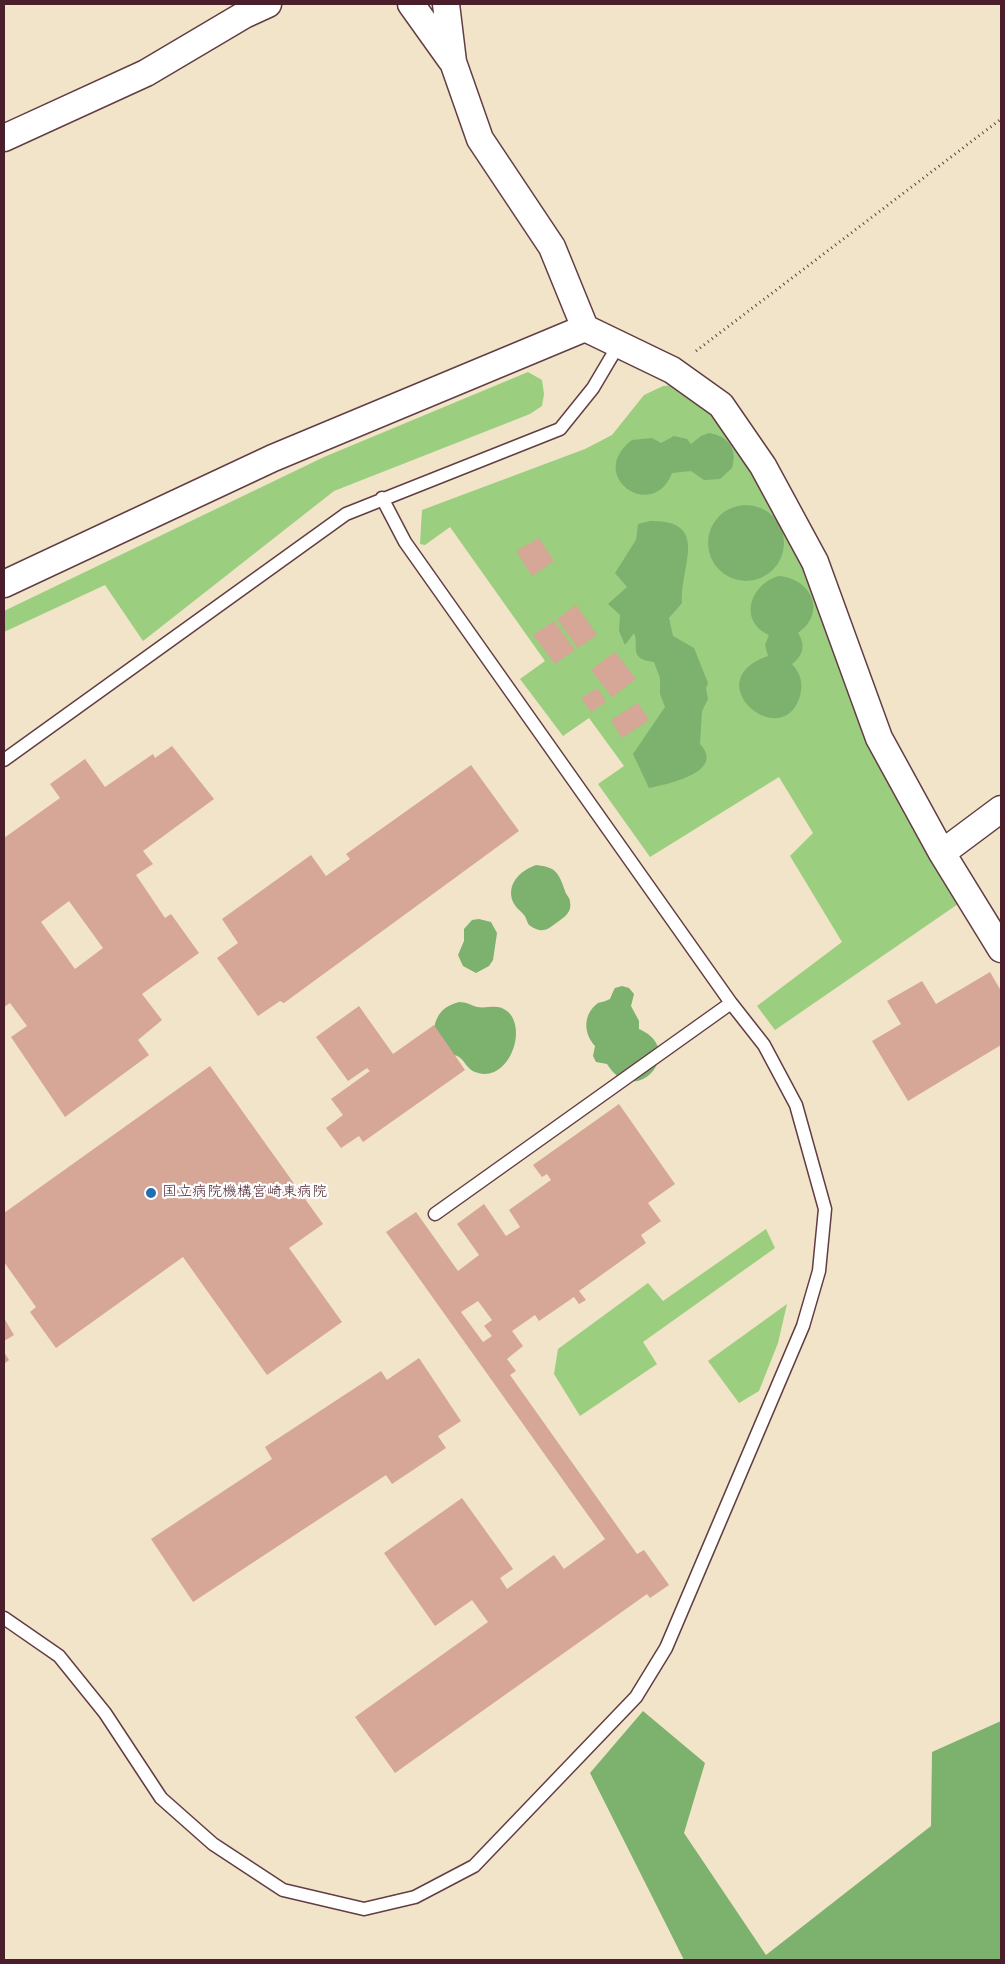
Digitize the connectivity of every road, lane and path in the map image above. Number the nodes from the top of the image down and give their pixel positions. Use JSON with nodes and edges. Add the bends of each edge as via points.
{"nodes":[{"id":1,"x":268,"y":4,"type":"edge"},
{"id":2,"x":411,"y":4,"type":"edge"},
{"id":3,"x":446,"y":4,"type":"edge"},
{"id":4,"x":453,"y":62,"type":"junction"},
{"id":5,"x":1001,"y":119,"type":"edge"},
{"id":6,"x":4,"y":138,"type":"edge"},
{"id":7,"x":585,"y":328,"type":"junction"},
{"id":8,"x":619,"y":344,"type":"junction"},
{"id":9,"x":672,"y":370,"type":"junction"},
{"id":10,"x":382,"y":498,"type":"junction"},
{"id":11,"x":4,"y":584,"type":"edge"},
{"id":12,"x":4,"y":760,"type":"edge"},
{"id":13,"x":1001,"y":809,"type":"edge"},
{"id":14,"x":942,"y":852,"type":"junction"},
{"id":15,"x":1001,"y":949,"type":"edge"},
{"id":16,"x":731,"y":1003,"type":"junction"},
{"id":17,"x":435,"y":1214,"type":"dead end"},
{"id":18,"x":4,"y":1618,"type":"edge"}],
"edges":[{"from":1,"to":6,"type":"street","via":[[146,73]]},
{"from":2,"to":4,"type":"street"},
{"from":3,"to":4,"type":"street"},
{"from":4,"to":7,"type":"street","via":[[480,139],[552,247]]},
{"from":5,"to":9,"type":"path"},
{"from":7,"to":8,"type":"street"},
{"from":7,"to":11,"type":"street","via":[[273,458]]},
{"from":8,"to":9,"type":"street"},
{"from":8,"to":10,"type":"lane","via":[[593,388],[560,429]]},
{"from":9,"to":14,"type":"street","via":[[720,405],[763,466],[815,562],[879,738]]},
{"from":10,"to":12,"type":"lane","via":[[346,514]]},
{"from":10,"to":16,"type":"lane","via":[[405,542]]},
{"from":13,"to":14,"type":"street"},
{"from":14,"to":15,"type":"street"},
{"from":16,"to":17,"type":"lane"},
{"from":16,"to":18,"type":"lane","via":[[764,1045],[796,1105],[825,1209],[819,1271],[803,1326],[666,1648],[636,1697],[474,1866],[415,1897],[364,1909],[283,1890],[213,1844],[161,1798],[105,1713],[59,1656]]}]}
